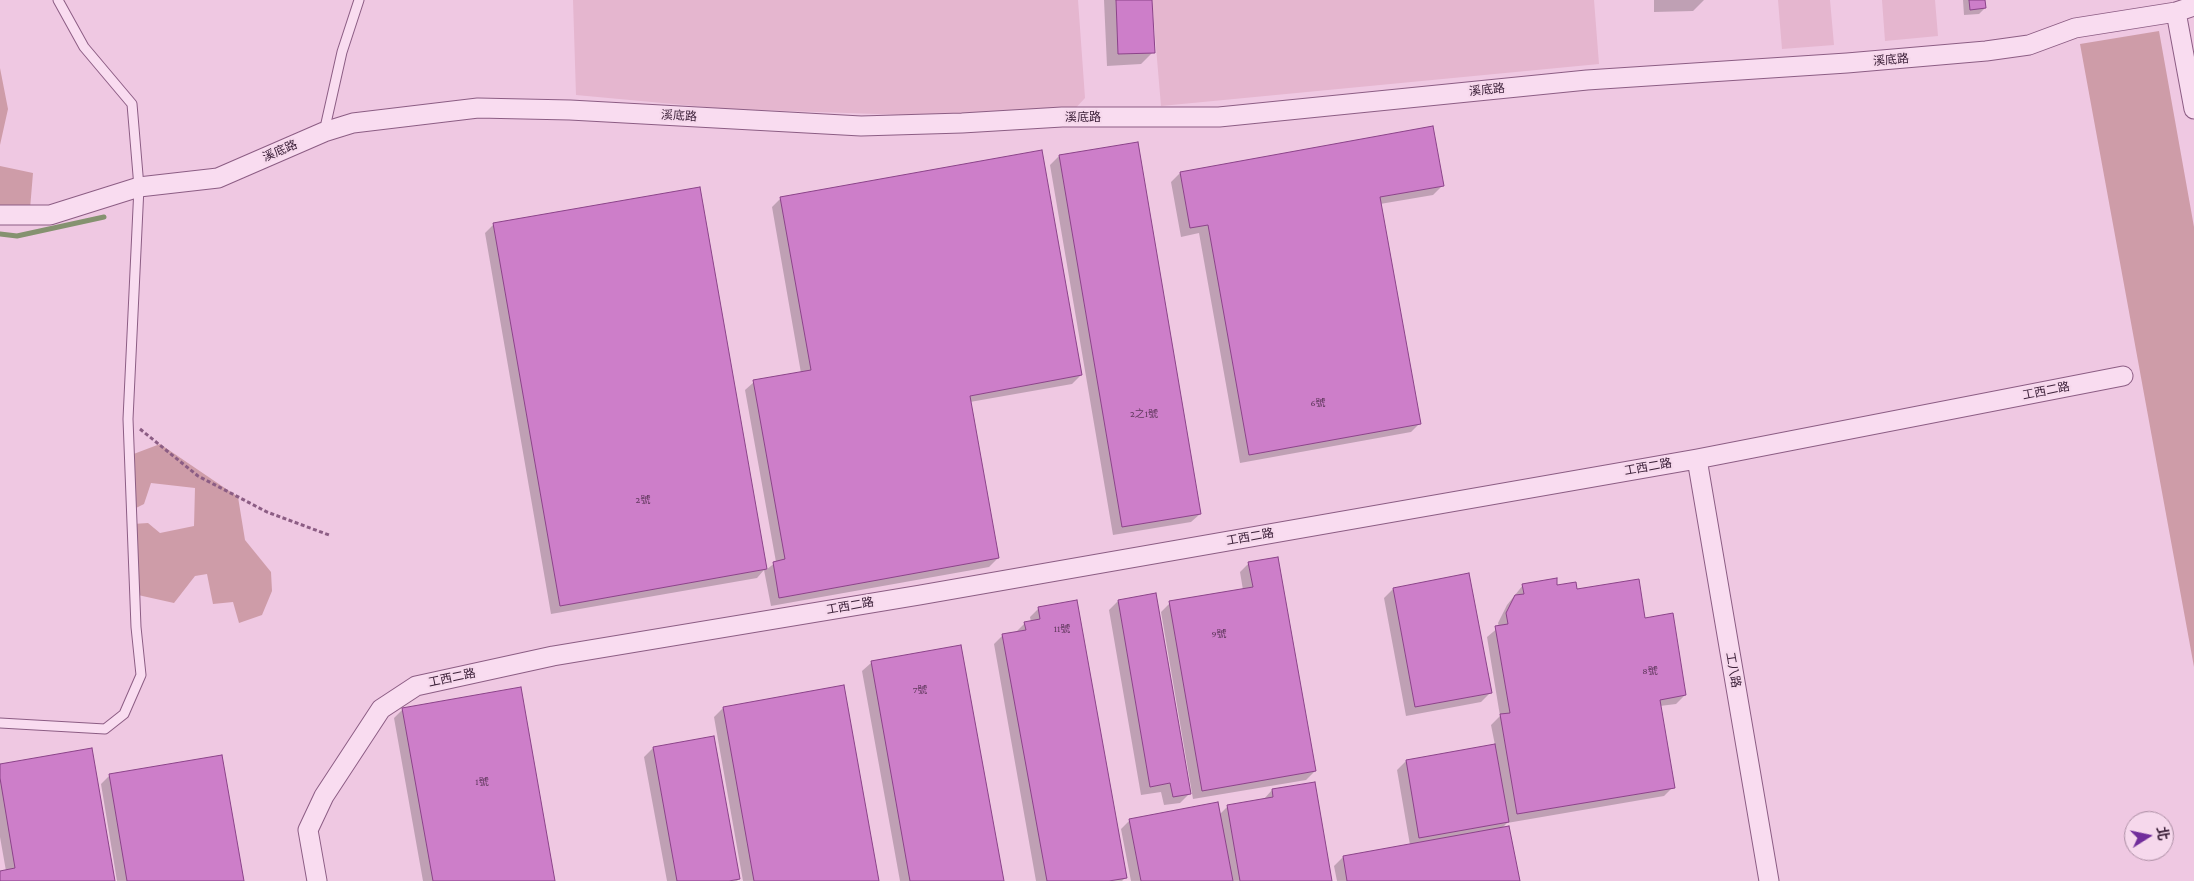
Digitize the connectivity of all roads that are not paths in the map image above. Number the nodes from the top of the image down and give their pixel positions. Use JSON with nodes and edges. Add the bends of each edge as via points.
{"nodes":[{"id":1,"x":58,"y":0,"type":"edge"},
{"id":2,"x":360,"y":0,"type":"edge"},
{"id":3,"x":2185,"y":9,"type":"edge"},
{"id":4,"x":2194,"y":109,"type":"edge"},
{"id":5,"x":324,"y":132,"type":"junction"},
{"id":6,"x":139,"y":187,"type":"junction"},
{"id":7,"x":0,"y":215,"type":"edge"},
{"id":8,"x":2123,"y":376,"type":"dead end"},
{"id":9,"x":1697,"y":459,"type":"junction"},
{"id":10,"x":0,"y":722,"type":"edge"},
{"id":11,"x":317,"y":881,"type":"edge"},
{"id":12,"x":1769,"y":881,"type":"edge"}],
"edges":[{"from":1,"to":6,"type":"lane","via":[[84,47],[132,104]]},
{"from":2,"to":5,"type":"lane","via":[[342,52]]},
{"from":3,"to":4,"type":"street"},
{"from":3,"to":5,"type":"street","name":"溪底路","via":[[2075,28],[2030,44],[1986,51],[1587,80],[1220,117],[1062,117],[962,124],[860,126],[478,108],[353,123]]},
{"from":5,"to":6,"type":"street","name":"溪底路","via":[[218,178]]},
{"from":6,"to":7,"type":"street","name":"溪底路","via":[[50,215]]},
{"from":6,"to":10,"type":"lane","via":[[128,419],[136,627],[141,675],[124,714],[104,729]]},
{"from":8,"to":9,"type":"street","name":"工西二路"},
{"from":9,"to":11,"type":"street","name":"工西二路","via":[[554,656],[416,686],[381,709],[324,796],[308,830]]},
{"from":9,"to":12,"type":"street","name":"工八路"}]}
